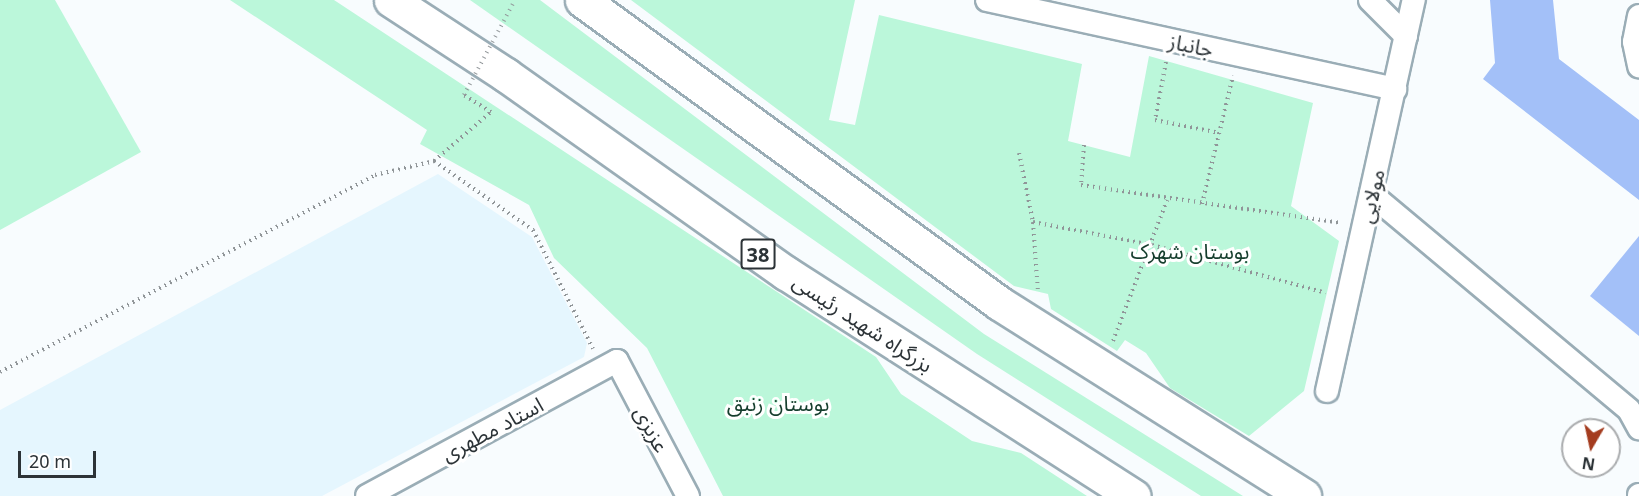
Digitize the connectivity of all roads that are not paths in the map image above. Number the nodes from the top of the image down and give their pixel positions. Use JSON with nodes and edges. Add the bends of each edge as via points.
{"nodes":[{"id":1,"x":391,"y":0,"type":"edge"},
{"id":2,"x":582,"y":0,"type":"edge"},
{"id":3,"x":987,"y":0,"type":"edge"},
{"id":4,"x":1370,"y":0,"type":"edge"},
{"id":5,"x":1414,"y":0,"type":"edge"},
{"id":6,"x":1639,"y":16,"type":"edge"},
{"id":7,"x":1406,"y":36,"type":"junction"},
{"id":8,"x":1639,"y":66,"type":"edge"},
{"id":9,"x":1395,"y":89,"type":"junction"},
{"id":10,"x":1371,"y":194,"type":"junction"},
{"id":11,"x":610,"y":365,"type":"joint"},
{"id":12,"x":1327,"y":391,"type":"dead end"},
{"id":13,"x":1639,"y":428,"type":"edge"},
{"id":14,"x":367,"y":496,"type":"edge"},
{"id":15,"x":688,"y":496,"type":"edge"},
{"id":16,"x":1134,"y":496,"type":"edge"},
{"id":17,"x":1304,"y":496,"type":"edge"}],
"edges":[{"from":1,"to":16,"type":"highway","name":"بزرگراه شهید رئیسی","number":"38","via":[[507,75],[786,273]]},
{"from":2,"to":17,"type":"highway","via":[[999,303]]},
{"from":3,"to":9,"type":"street","name":"جانباز"},
{"from":4,"to":7,"type":"street"},
{"from":5,"to":7,"type":"street","name":"مولايی"},
{"from":6,"to":8,"type":"street","via":[[1634,42]]},
{"from":7,"to":9,"type":"street","name":"مولايی"},
{"from":9,"to":10,"type":"street","name":"مولايی"},
{"from":10,"to":12,"type":"street","name":"مولايی"},
{"from":10,"to":13,"type":"street","via":[[1629,410]]},
{"from":11,"to":14,"type":"street","name":"استاد مطهری"},
{"from":11,"to":15,"type":"street","name":"عزیزی"}]}
